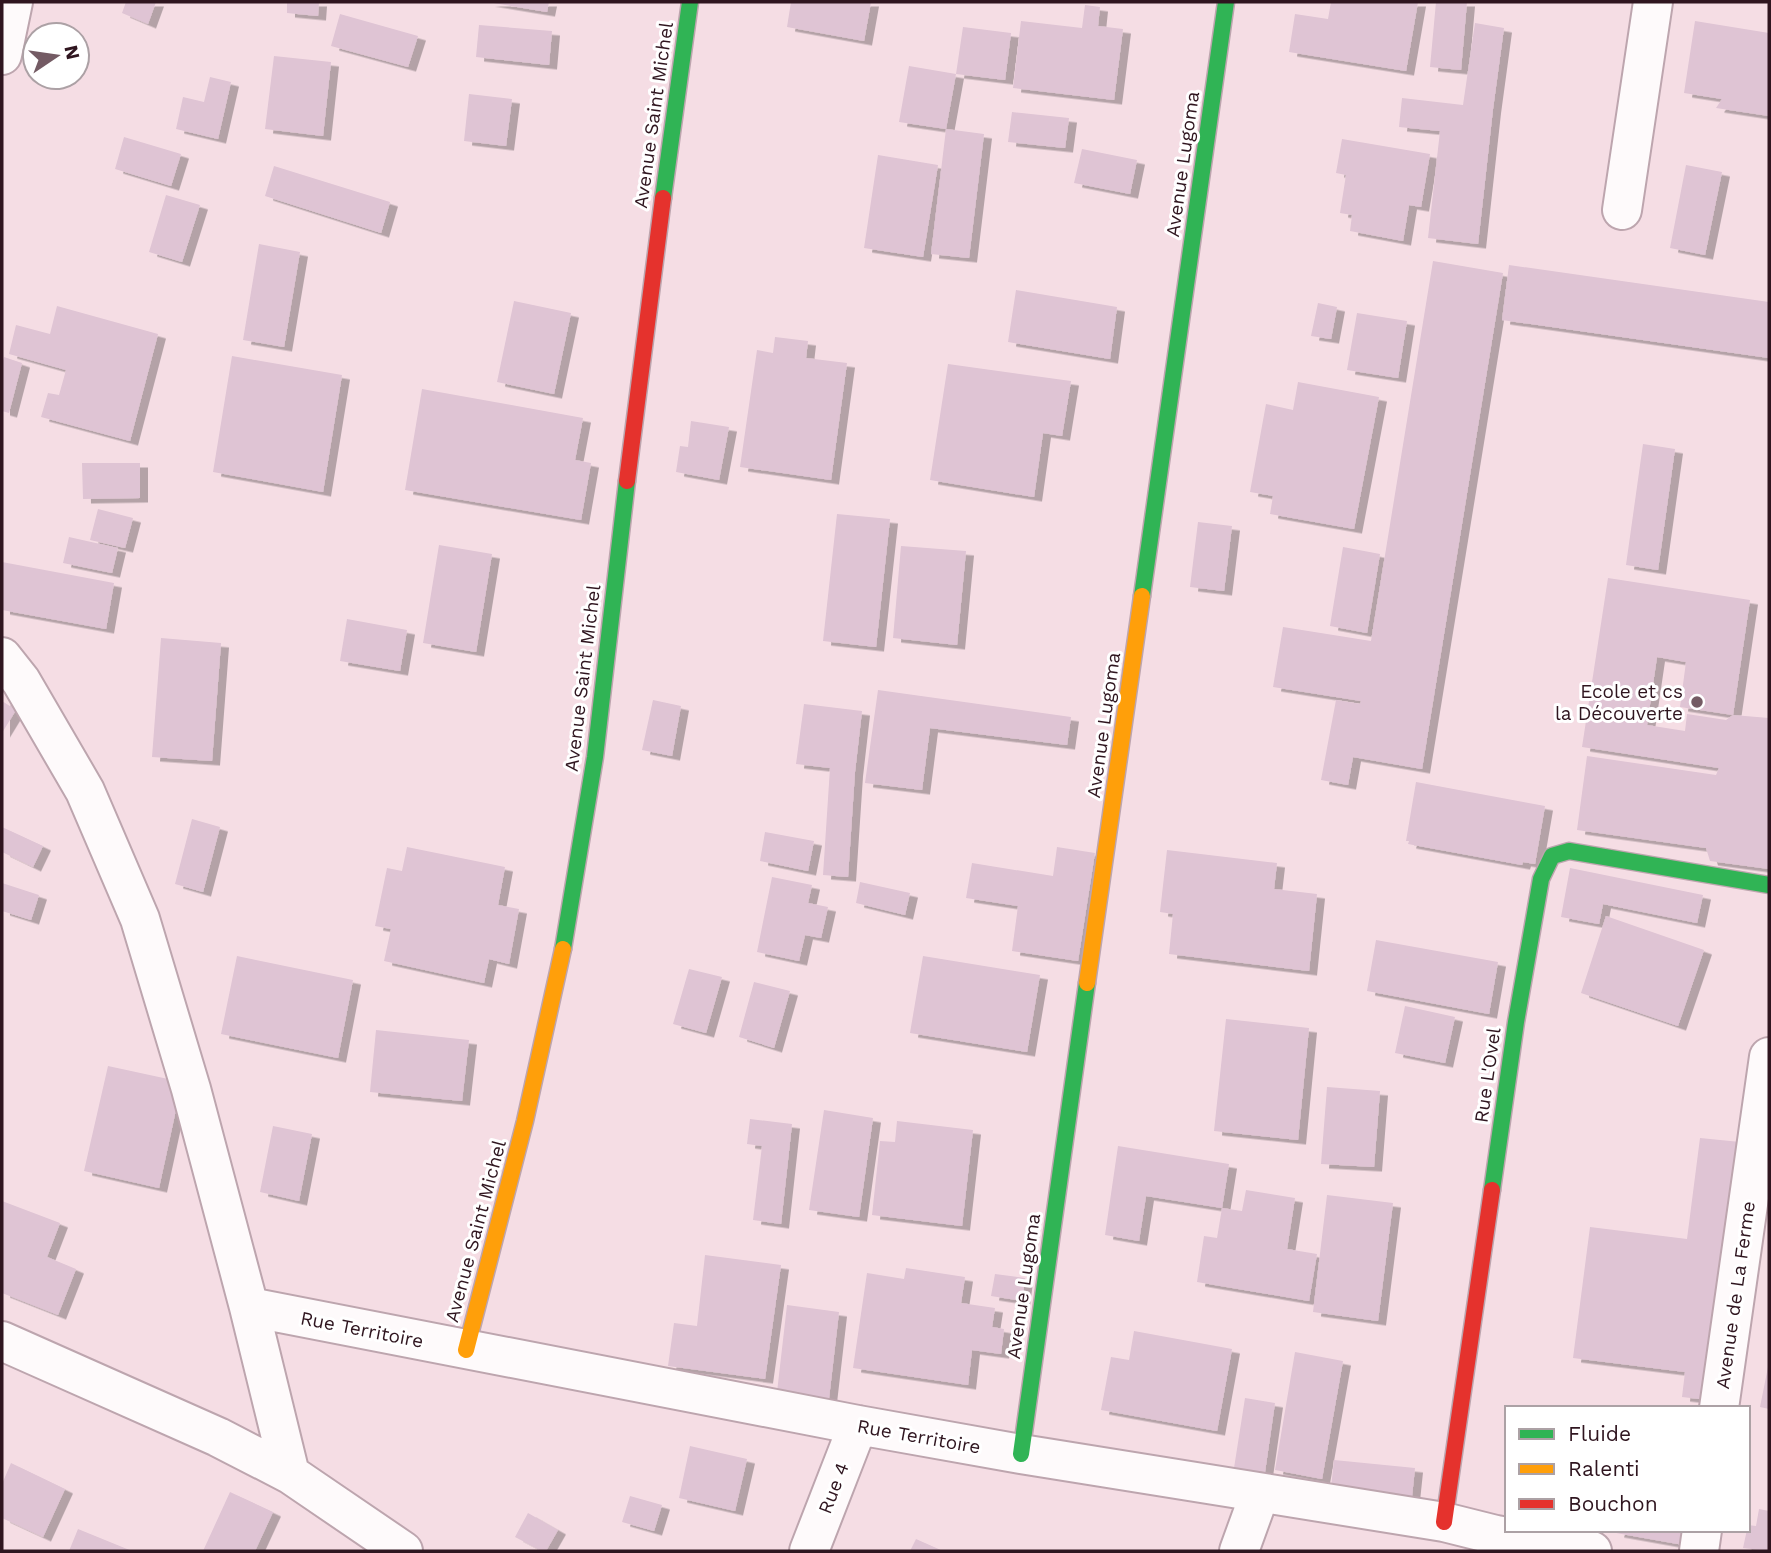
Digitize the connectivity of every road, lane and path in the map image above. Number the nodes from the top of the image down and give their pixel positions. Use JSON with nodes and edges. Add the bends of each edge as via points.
{"nodes":[{"id":1,"x":13,"y":2,"type":"edge"},
{"id":2,"x":690,"y":2,"type":"edge"},
{"id":3,"x":1226,"y":2,"type":"edge"},
{"id":4,"x":1653,"y":2,"type":"edge"},
{"id":5,"x":2,"y":55,"type":"edge"},
{"id":6,"x":1622,"y":210,"type":"dead end"},
{"id":7,"x":2,"y":657,"type":"edge"},
{"id":8,"x":1769,"y":885,"type":"edge"},
{"id":9,"x":1769,"y":1057,"type":"edge"},
{"id":10,"x":249,"y":1307,"type":"junction"},
{"id":11,"x":2,"y":1341,"type":"edge"},
{"id":12,"x":466,"y":1350,"type":"junction"},
{"id":13,"x":1719,"y":1406,"type":"edge"},
{"id":14,"x":858,"y":1425,"type":"junction"},
{"id":15,"x":1021,"y":1454,"type":"junction"},
{"id":16,"x":290,"y":1474,"type":"junction"},
{"id":17,"x":1260,"y":1493,"type":"junction"},
{"id":18,"x":1444,"y":1522,"type":"junction"},
{"id":19,"x":1702,"y":1532,"type":"edge"},
{"id":20,"x":1494,"y":1543,"type":"edge"},
{"id":21,"x":382,"y":1545,"type":"edge"},
{"id":22,"x":809,"y":1551,"type":"edge"},
{"id":23,"x":1239,"y":1551,"type":"edge"},
{"id":24,"x":1592,"y":1551,"type":"edge"},
{"id":25,"x":1699,"y":1551,"type":"edge"}],
"edges":[{"from":1,"to":5,"type":"street"},
{"from":2,"to":12,"type":"street","name":"Avenue Saint Michel","via":[[640,363],[595,757],[564,952]]},
{"from":3,"to":15,"type":"street","name":"Avenue Lugoma"},
{"from":4,"to":6,"type":"street"},
{"from":7,"to":10,"type":"street","via":[[21,681],[85,791],[140,919]]},
{"from":8,"to":18,"type":"street","name":"Rue L'Ovel","via":[[1569,852],[1552,856],[1541,879],[1516,1022]]},
{"from":9,"to":13,"type":"street","name":"Avenue de La Ferme"},
{"from":10,"to":12,"type":"street","name":"Rue Territoire"},
{"from":10,"to":16,"type":"street"},
{"from":11,"to":16,"type":"street"},
{"from":12,"to":14,"type":"street","name":"Rue Territoire"},
{"from":14,"to":15,"type":"street","name":"Rue Territoire"},
{"from":14,"to":22,"type":"street","name":"Rue 4"},
{"from":15,"to":17,"type":"street","name":"Rue Territoire"},
{"from":16,"to":21,"type":"street"},
{"from":17,"to":18,"type":"street","name":"Rue Territoire"},
{"from":17,"to":23,"type":"street"},
{"from":18,"to":20,"type":"street","name":"Rue Territoire"},
{"from":19,"to":25,"type":"street"},
{"from":20,"to":24,"type":"street","name":"Rue Territoire"}]}
